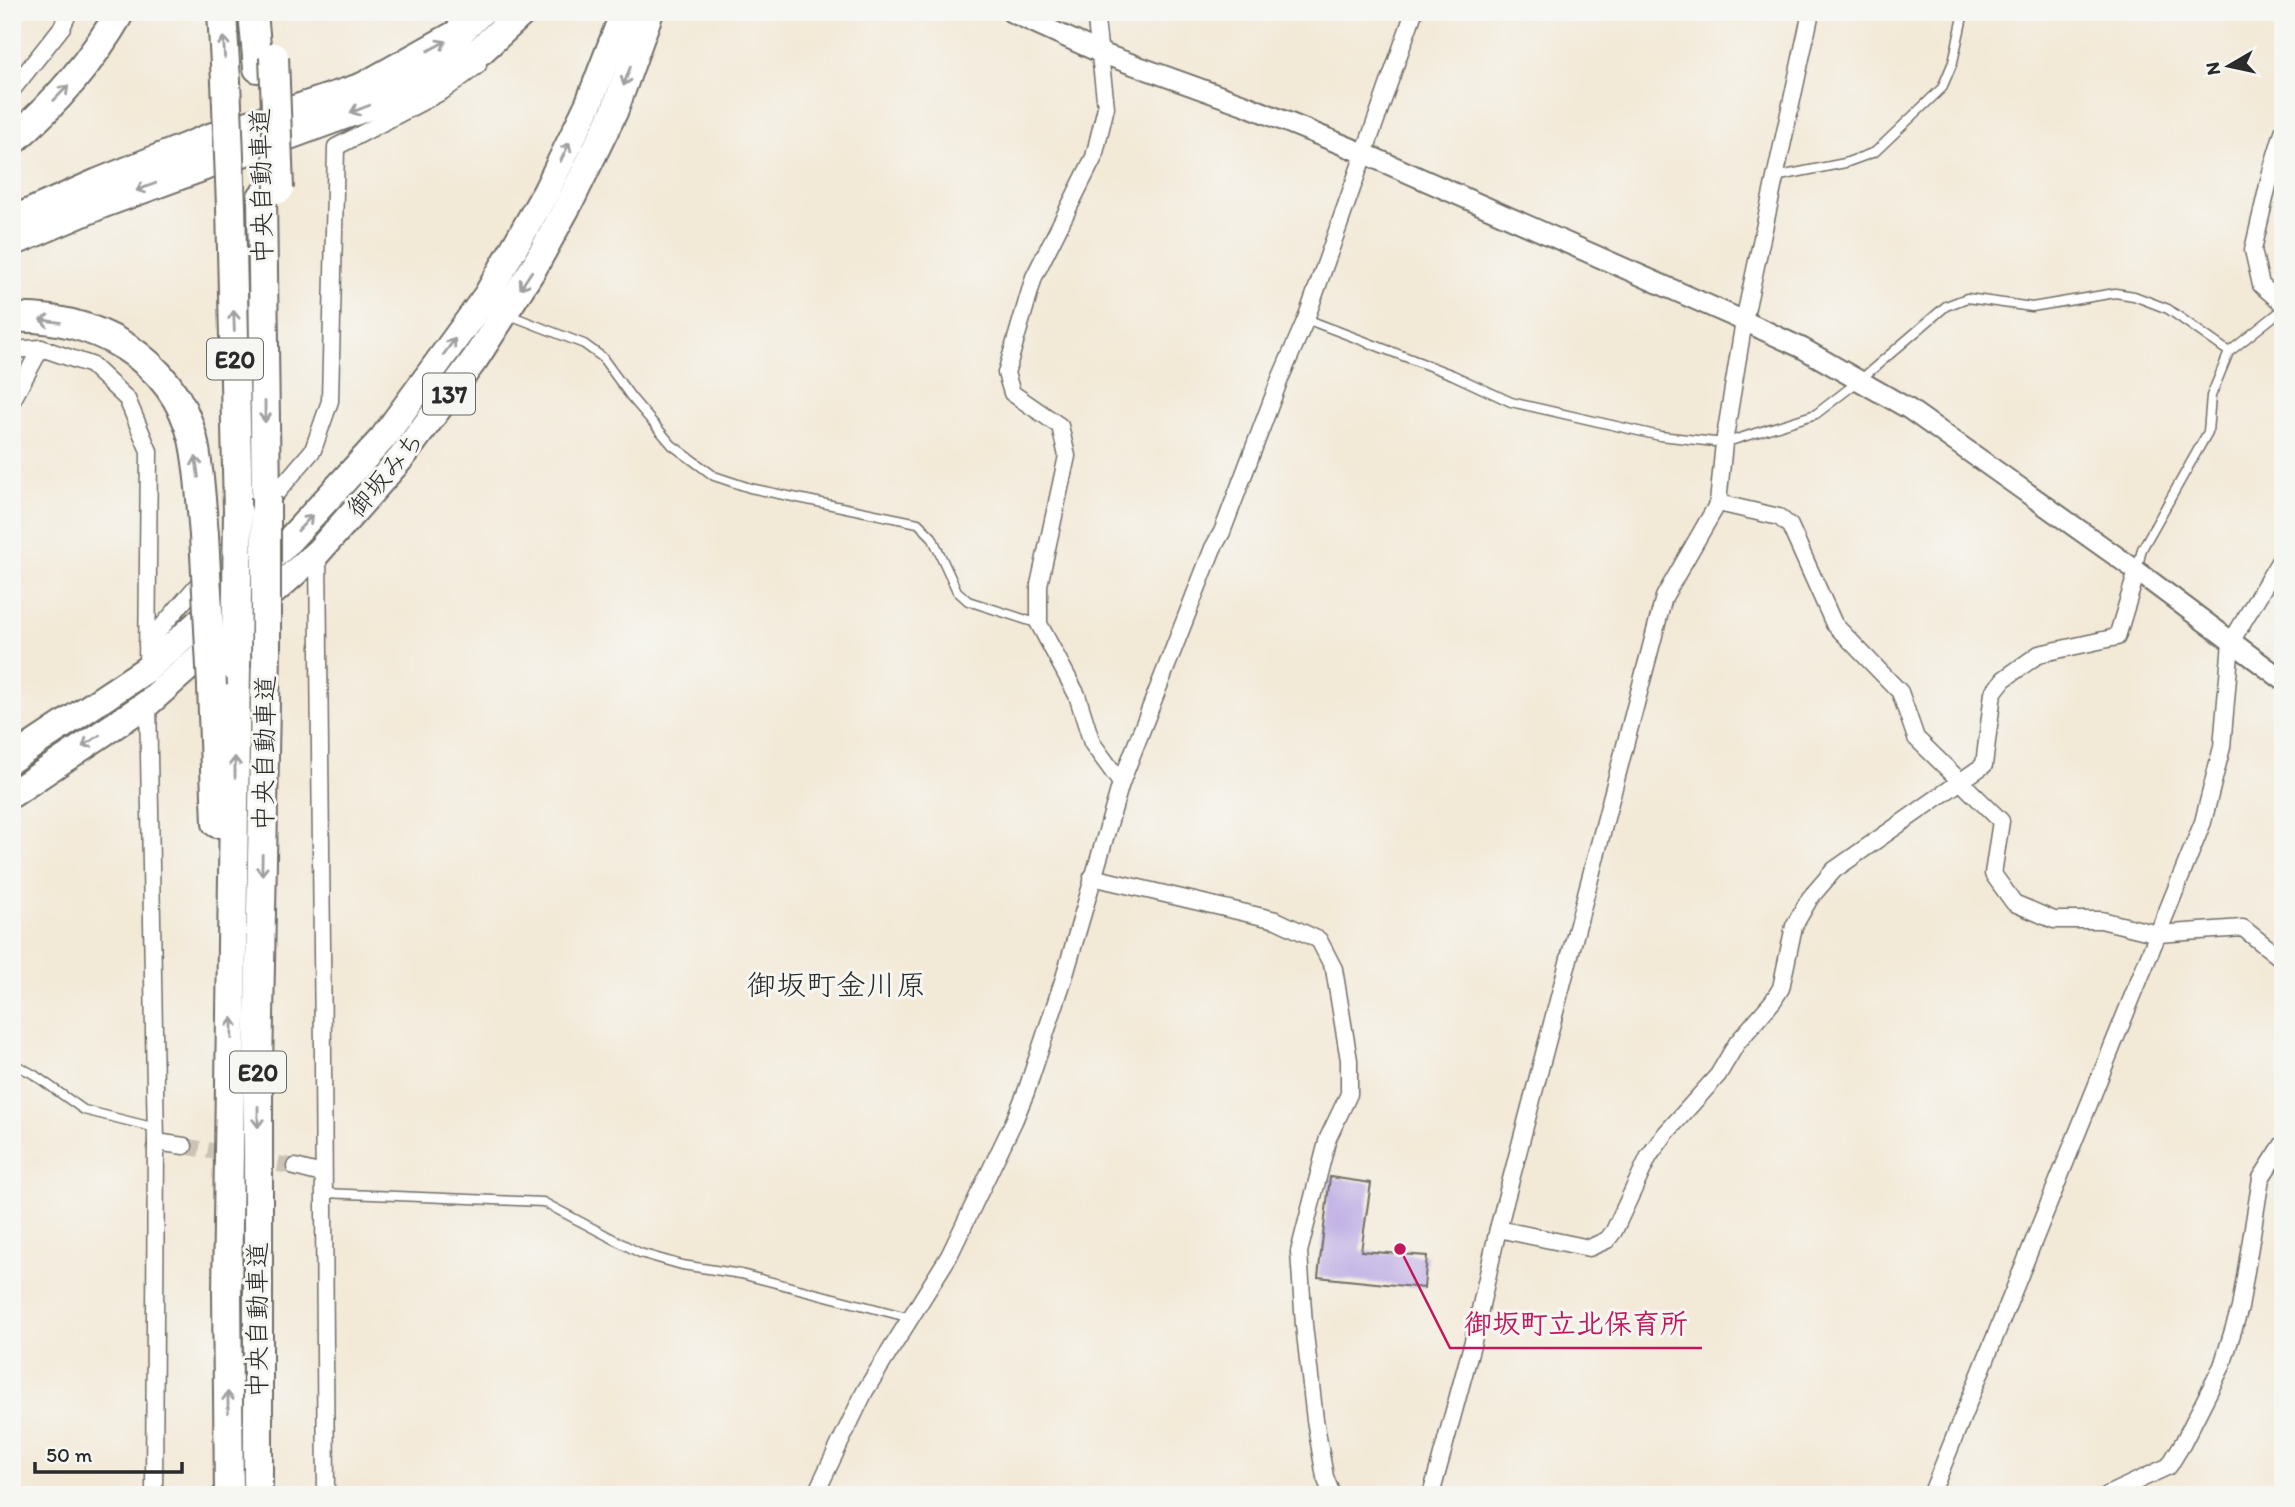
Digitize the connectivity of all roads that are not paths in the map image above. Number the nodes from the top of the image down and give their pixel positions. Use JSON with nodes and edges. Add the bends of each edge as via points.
{"nodes":[{"id":1,"x":69,"y":12,"type":"edge"},
{"id":2,"x":120,"y":12,"type":"edge"},
{"id":3,"x":222,"y":12,"type":"edge"},
{"id":4,"x":253,"y":12,"type":"edge"},
{"id":5,"x":271,"y":12,"type":"edge"},
{"id":6,"x":480,"y":12,"type":"edge"},
{"id":7,"x":522,"y":12,"type":"edge"},
{"id":8,"x":535,"y":12,"type":"edge"},
{"id":9,"x":624,"y":12,"type":"edge"},
{"id":10,"x":650,"y":12,"type":"edge"},
{"id":11,"x":1011,"y":12,"type":"edge"},
{"id":12,"x":1095,"y":12,"type":"edge"},
{"id":13,"x":1414,"y":12,"type":"edge"},
{"id":14,"x":1811,"y":12,"type":"edge"},
{"id":15,"x":1964,"y":12,"type":"edge"},
{"id":16,"x":1101,"y":53,"type":"junction"},
{"id":17,"x":266,"y":62,"type":"junction"},
{"id":18,"x":12,"y":90,"type":"edge"},
{"id":19,"x":2283,"y":132,"type":"edge"},
{"id":20,"x":12,"y":141,"type":"edge"},
{"id":21,"x":1363,"y":153,"type":"junction"},
{"id":22,"x":1776,"y":177,"type":"junction"},
{"id":23,"x":12,"y":221,"type":"edge"},
{"id":24,"x":12,"y":243,"type":"edge"},
{"id":25,"x":2283,"y":306,"type":"edge"},
{"id":26,"x":504,"y":313,"type":"junction"},
{"id":27,"x":12,"y":318,"type":"edge"},
{"id":28,"x":1306,"y":319,"type":"junction"},
{"id":29,"x":1744,"y":321,"type":"junction"},
{"id":30,"x":41,"y":348,"type":"junction"},
{"id":31,"x":12,"y":350,"type":"edge"},
{"id":32,"x":2229,"y":352,"type":"junction"},
{"id":33,"x":1860,"y":380,"type":"junction"},
{"id":34,"x":12,"y":401,"type":"edge"},
{"id":35,"x":1724,"y":443,"type":"junction"},
{"id":36,"x":1718,"y":503,"type":"junction"},
{"id":37,"x":318,"y":552,"type":"junction"},
{"id":38,"x":2283,"y":555,"type":"edge"},
{"id":39,"x":2137,"y":571,"type":"junction"},
{"id":40,"x":1039,"y":624,"type":"junction"},
{"id":41,"x":2231,"y":642,"type":"junction"},
{"id":42,"x":147,"y":657,"type":"junction"},
{"id":43,"x":2283,"y":680,"type":"edge"},
{"id":44,"x":148,"y":703,"type":"junction"},
{"id":45,"x":12,"y":759,"type":"edge"},
{"id":46,"x":1961,"y":782,"type":"junction"},
{"id":47,"x":1121,"y":783,"type":"junction"},
{"id":48,"x":12,"y":794,"type":"edge"},
{"id":49,"x":1092,"y":877,"type":"junction"},
{"id":50,"x":234,"y":909,"type":"junction"},
{"id":51,"x":2158,"y":934,"type":"junction"},
{"id":52,"x":2283,"y":960,"type":"edge"},
{"id":53,"x":12,"y":1063,"type":"edge"},
{"id":54,"x":156,"y":1135,"type":"junction"},
{"id":55,"x":2283,"y":1144,"type":"edge"},
{"id":56,"x":184,"y":1146,"type":"tunnel mouth"},
{"id":57,"x":295,"y":1167,"type":"tunnel mouth"},
{"id":58,"x":322,"y":1174,"type":"junction"},
{"id":59,"x":323,"y":1193,"type":"junction"},
{"id":60,"x":1498,"y":1229,"type":"junction"},
{"id":61,"x":911,"y":1318,"type":"junction"},
{"id":62,"x":154,"y":1495,"type":"edge"},
{"id":63,"x":229,"y":1495,"type":"edge"},
{"id":64,"x":258,"y":1495,"type":"edge"},
{"id":65,"x":326,"y":1495,"type":"edge"},
{"id":66,"x":815,"y":1495,"type":"edge"},
{"id":67,"x":1332,"y":1495,"type":"edge"},
{"id":68,"x":1430,"y":1495,"type":"edge"},
{"id":69,"x":1931,"y":1495,"type":"edge"},
{"id":70,"x":2107,"y":1495,"type":"edge"}],
"edges":[{"from":1,"to":18,"type":"street"},
{"from":20,"to":2,"type":"highway","one_way":true,"via":[[66,88],[100,47]]},
{"from":50,"to":3,"type":"highway","name":"中央自動車道","number":"E20","one_way":true,"bridge":true,"via":[[238,512]]},
{"from":4,"to":17,"type":"highway","name":"中央自動車道","number":"E20"},
{"from":5,"to":17,"type":"highway"},
{"from":23,"to":6,"type":"highway","one_way":true,"via":[[207,139],[363,87],[456,35]]},
{"from":7,"to":24,"type":"highway","one_way":true,"via":[[481,50],[406,92],[101,204]]},
{"from":8,"to":42,"type":"street","via":[[510,42],[443,91],[336,147],[330,401],[313,450]]},
{"from":42,"to":9,"type":"highway","name":"御坂みち","number":"137","one_way":true,"via":[[283,547],[383,438],[487,295],[546,192],[589,103]]},
{"from":10,"to":26,"type":"highway","name":"御坂みち","number":"137","one_way":true,"via":[[614,112],[572,200]]},
{"from":11,"to":16,"type":"street"},
{"from":12,"to":16,"type":"street"},
{"from":13,"to":21,"type":"street"},
{"from":14,"to":22,"type":"street"},
{"from":15,"to":22,"type":"lane","via":[[1942,88],[1875,152]]},
{"from":16,"to":21,"type":"street"},
{"from":16,"to":40,"type":"street","via":[[1106,107],[1094,157],[1034,277],[1006,373],[1012,393],[1060,426],[1067,456],[1039,585]]},
{"from":17,"to":64,"type":"highway","name":"中央自動車道","number":"E20","one_way":true,"bridge":true,"via":[[271,193],[265,348]]},
{"from":19,"to":25,"type":"street","via":[[2253,250],[2261,285]]},
{"from":21,"to":28,"type":"street"},
{"from":21,"to":29,"type":"street"},
{"from":22,"to":29,"type":"street"},
{"from":25,"to":32,"type":"lane"},
{"from":26,"to":37,"type":"highway","name":"御坂みち","number":"137","via":[[402,457]]},
{"from":26,"to":40,"type":"lane","via":[[584,344],[602,356],[672,444],[714,476],[750,488],[918,523],[932,537],[957,591],[968,601]]},
{"from":50,"to":27,"type":"highway","one_way":true,"bridge":true,"via":[[219,882],[204,535],[198,468],[181,405],[138,353],[113,338],[51,320]]},
{"from":28,"to":35,"type":"lane","via":[[1511,402],[1660,436]]},
{"from":28,"to":47,"type":"street"},
{"from":29,"to":33,"type":"street"},
{"from":29,"to":35,"type":"street"},
{"from":30,"to":31,"type":"street"},
{"from":30,"to":34,"type":"street"},
{"from":30,"to":42,"type":"street","via":[[91,365],[127,399],[149,451]]},
{"from":32,"to":33,"type":"lane","via":[[2168,309],[2134,296],[2115,293],[2032,307],[1967,298],[1946,306]]},
{"from":32,"to":39,"type":"lane","via":[[2211,396],[2208,432],[2142,549]]},
{"from":33,"to":35,"type":"lane","via":[[1816,414]]},
{"from":33,"to":39,"type":"street","via":[[1974,453]]},
{"from":35,"to":36,"type":"street"},
{"from":36,"to":46,"type":"street","via":[[1779,517],[1790,526],[1834,624],[1900,692],[1916,738]]},
{"from":36,"to":60,"type":"street","via":[[1664,597]]},
{"from":37,"to":44,"type":"highway","name":"御坂みち","number":"137"},
{"from":37,"to":58,"type":"street","via":[[324,928]]},
{"from":38,"to":41,"type":"street"},
{"from":39,"to":41,"type":"street"},
{"from":39,"to":46,"type":"street","via":[[2117,637],[2039,654],[2004,680],[1993,694],[1984,765]]},
{"from":40,"to":47,"type":"street","via":[[1077,695],[1092,743]]},
{"from":41,"to":43,"type":"street"},
{"from":41,"to":51,"type":"street","via":[[2222,747],[2203,822]]},
{"from":42,"to":44,"type":"street"},
{"from":42,"to":45,"type":"highway","name":"御坂みち","number":"137"},
{"from":44,"to":48,"type":"highway","name":"御坂みち","number":"137","one_way":true},
{"from":44,"to":54,"type":"street"},
{"from":46,"to":51,"type":"street","via":[[2001,821],[1993,874],[2014,903],[2054,920],[2101,920]]},
{"from":46,"to":60,"type":"street","via":[[1834,870],[1810,898],[1794,926],[1781,988],[1718,1075],[1666,1133],[1606,1240],[1589,1248]]},
{"from":47,"to":49,"type":"street"},
{"from":49,"to":61,"type":"street","via":[[1026,1093],[949,1256]]},
{"from":49,"to":67,"type":"street","via":[[1276,920],[1319,940],[1335,969],[1349,1060],[1349,1094],[1328,1138],[1299,1252],[1315,1420]]},
{"from":63,"to":50,"type":"highway","name":"中央自動車道","number":"E20","one_way":true,"via":[[227,1293]]},
{"from":51,"to":52,"type":"street","via":[[2243,928]]},
{"from":51,"to":69,"type":"street"},
{"from":53,"to":54,"type":"lane","via":[[85,1110]]},
{"from":54,"to":56,"type":"street"},
{"from":54,"to":62,"type":"street"},
{"from":55,"to":70,"type":"street","via":[[2261,1178],[2240,1308],[2222,1366],[2169,1466]]},
{"from":57,"to":58,"type":"street"},
{"from":58,"to":59,"type":"street"},
{"from":59,"to":61,"type":"lane","via":[[543,1202],[640,1253],[682,1265],[741,1273]]},
{"from":59,"to":65,"type":"street"},
{"from":60,"to":68,"type":"street","via":[[1473,1341]]},
{"from":61,"to":66,"type":"street","via":[[865,1391]]}]}
